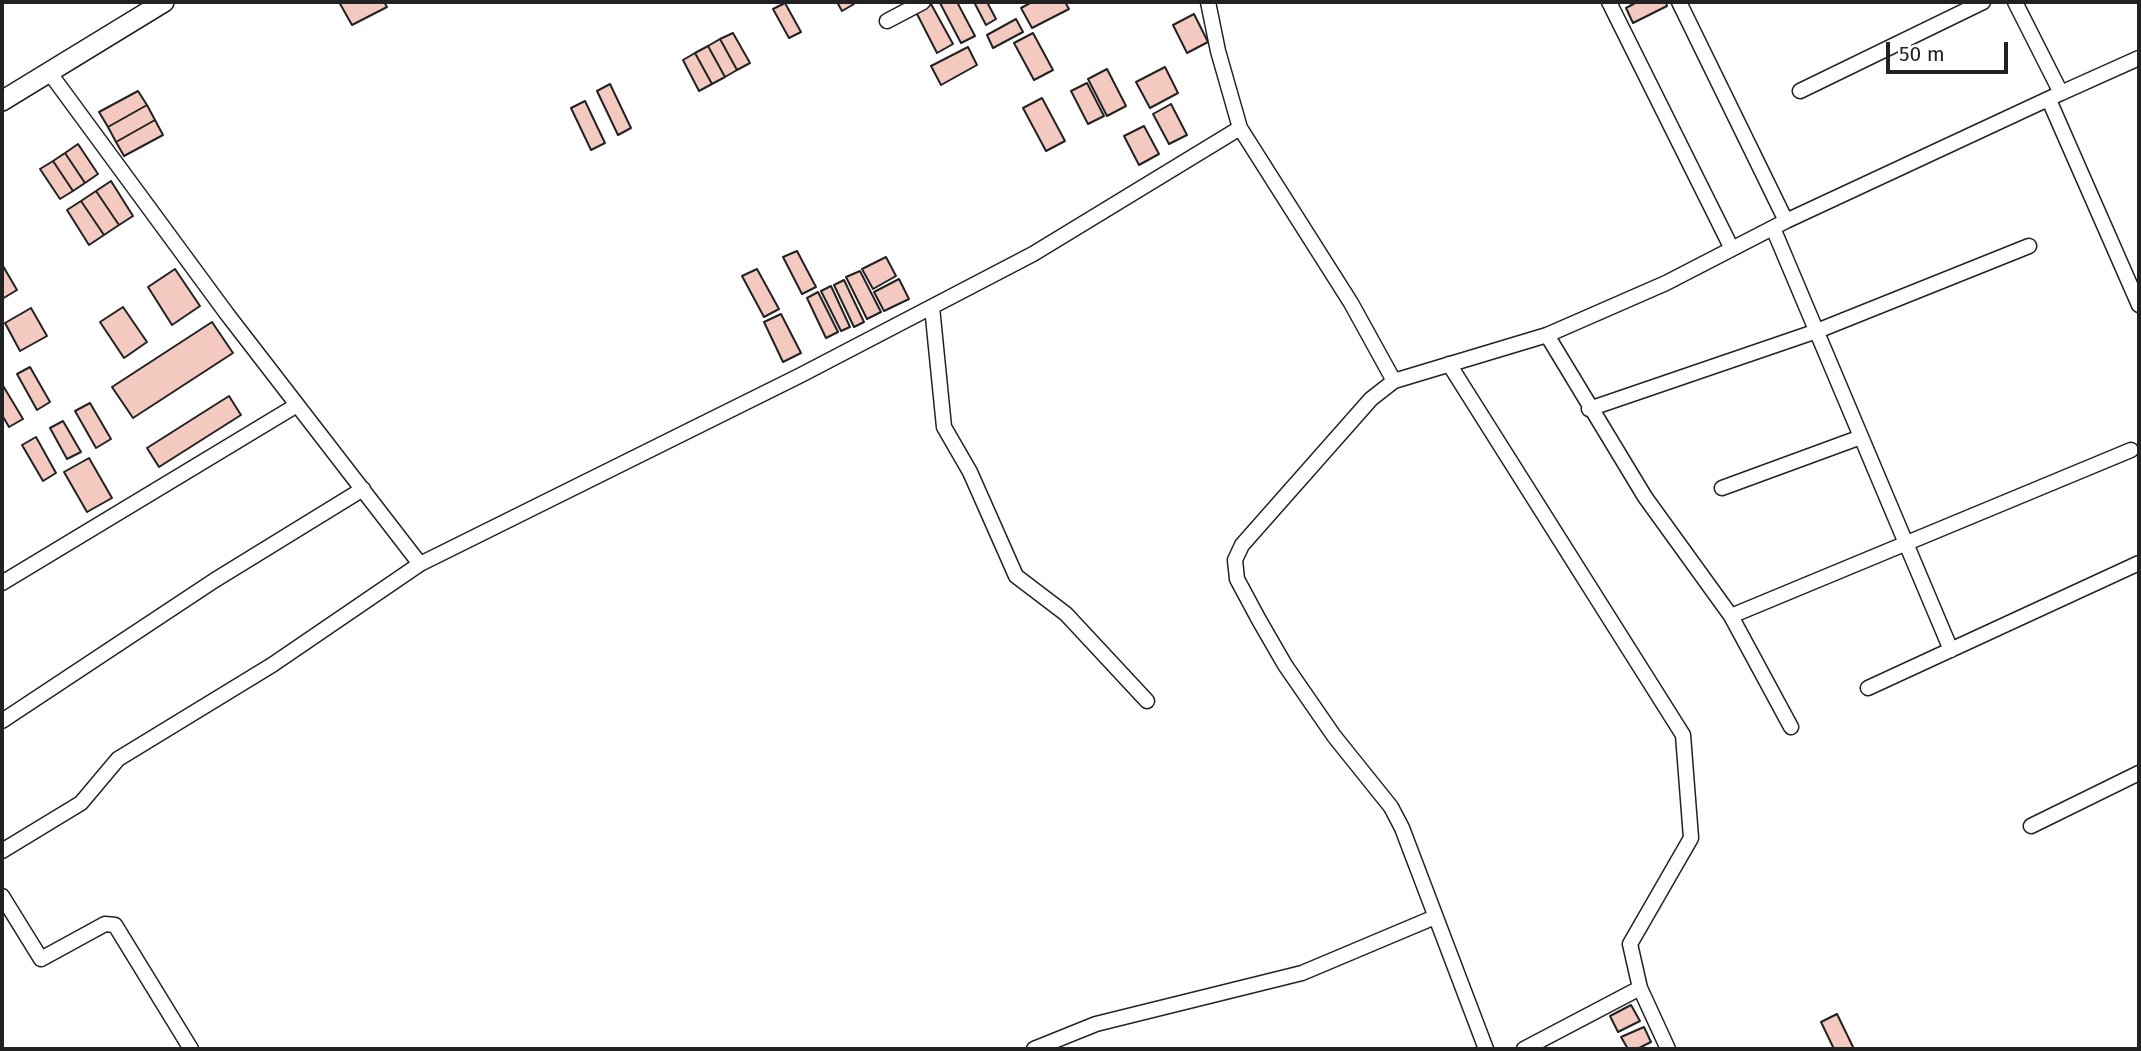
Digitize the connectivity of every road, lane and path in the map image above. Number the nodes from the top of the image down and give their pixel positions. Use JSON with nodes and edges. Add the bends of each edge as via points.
{"nodes":[{"id":1,"x":164,"y":2,"type":"edge"},
{"id":2,"x":923,"y":2,"type":"edge"},
{"id":3,"x":1208,"y":2,"type":"edge"},
{"id":4,"x":1609,"y":2,"type":"edge"},
{"id":5,"x":1679,"y":2,"type":"edge"},
{"id":6,"x":1983,"y":2,"type":"edge"},
{"id":7,"x":2015,"y":2,"type":"edge"},
{"id":8,"x":887,"y":21,"type":"dead end"},
{"id":9,"x":2139,"y":58,"type":"edge"},
{"id":10,"x":49,"y":72,"type":"junction"},
{"id":11,"x":1800,"y":92,"type":"dead end"},
{"id":12,"x":2055,"y":96,"type":"junction"},
{"id":13,"x":2,"y":101,"type":"edge"},
{"id":14,"x":1240,"y":128,"type":"junction"},
{"id":15,"x":1780,"y":224,"type":"junction"},
{"id":16,"x":2029,"y":246,"type":"dead end"},
{"id":17,"x":1732,"y":248,"type":"junction"},
{"id":18,"x":2139,"y":305,"type":"edge"},
{"id":19,"x":932,"y":307,"type":"junction"},
{"id":20,"x":1817,"y":331,"type":"junction"},
{"id":21,"x":1547,"y":335,"type":"junction"},
{"id":22,"x":1450,"y":364,"type":"junction"},
{"id":23,"x":1394,"y":382,"type":"junction"},
{"id":24,"x":297,"y":405,"type":"junction"},
{"id":25,"x":1589,"y":409,"type":"junction"},
{"id":26,"x":1861,"y":437,"type":"junction"},
{"id":27,"x":2130,"y":450,"type":"dead end"},
{"id":28,"x":1722,"y":488,"type":"dead end"},
{"id":29,"x":363,"y":489,"type":"junction"},
{"id":30,"x":1906,"y":543,"type":"junction"},
{"id":31,"x":2139,"y":563,"type":"edge"},
{"id":32,"x":421,"y":564,"type":"junction"},
{"id":33,"x":2,"y":583,"type":"edge"},
{"id":34,"x":1731,"y":616,"type":"junction"},
{"id":35,"x":1951,"y":650,"type":"junction"},
{"id":36,"x":1868,"y":688,"type":"dead end"},
{"id":37,"x":1147,"y":701,"type":"dead end"},
{"id":38,"x":2,"y":721,"type":"edge"},
{"id":39,"x":1791,"y":727,"type":"dead end"},
{"id":40,"x":2139,"y":773,"type":"edge"},
{"id":41,"x":2031,"y":827,"type":"dead end"},
{"id":42,"x":2,"y":851,"type":"edge"},
{"id":43,"x":2,"y":896,"type":"edge"},
{"id":44,"x":1435,"y":917,"type":"junction"},
{"id":45,"x":1640,"y":988,"type":"junction"},
{"id":46,"x":191,"y":1049,"type":"edge"},
{"id":47,"x":1034,"y":1049,"type":"edge"},
{"id":48,"x":1486,"y":1049,"type":"edge"},
{"id":49,"x":1524,"y":1049,"type":"edge"},
{"id":50,"x":1668,"y":1049,"type":"edge"}],
"edges":[{"from":1,"to":10,"type":"street"},
{"from":2,"to":8,"type":"street"},
{"from":3,"to":14,"type":"street"},
{"from":4,"to":17,"type":"street"},
{"from":5,"to":15,"type":"street"},
{"from":6,"to":11,"type":"street"},
{"from":7,"to":12,"type":"street"},
{"from":9,"to":12,"type":"street"},
{"from":10,"to":13,"type":"street"},
{"from":10,"to":24,"type":"street"},
{"from":12,"to":15,"type":"street"},
{"from":12,"to":18,"type":"street"},
{"from":14,"to":19,"type":"street","via":[[1086,223]]},
{"from":14,"to":23,"type":"street","via":[[1351,303]]},
{"from":15,"to":17,"type":"street"},
{"from":15,"to":20,"type":"street"},
{"from":16,"to":20,"type":"street"},
{"from":17,"to":21,"type":"street","via":[[1666,283]]},
{"from":19,"to":32,"type":"street"},
{"from":19,"to":37,"type":"street","via":[[944,427],[970,472],[1016,576],[1066,614]]},
{"from":20,"to":25,"type":"street"},
{"from":20,"to":26,"type":"street"},
{"from":21,"to":22,"type":"street"},
{"from":21,"to":25,"type":"street"},
{"from":22,"to":23,"type":"street"},
{"from":22,"to":45,"type":"street","via":[[1683,735],[1691,838],[1630,944]]},
{"from":23,"to":44,"type":"street","via":[[1371,399],[1251,534],[1235,560],[1237,579],[1285,665],[1391,807]]},
{"from":24,"to":29,"type":"street"},
{"from":24,"to":33,"type":"street"},
{"from":25,"to":34,"type":"street","via":[[1645,497]]},
{"from":26,"to":28,"type":"street"},
{"from":26,"to":30,"type":"street"},
{"from":27,"to":30,"type":"street"},
{"from":29,"to":32,"type":"street"},
{"from":29,"to":38,"type":"street"},
{"from":30,"to":34,"type":"street"},
{"from":30,"to":35,"type":"street"},
{"from":31,"to":35,"type":"street"},
{"from":32,"to":42,"type":"street","via":[[272,665],[118,759],[81,803]]},
{"from":34,"to":39,"type":"street"},
{"from":35,"to":36,"type":"street"},
{"from":40,"to":41,"type":"street"},
{"from":43,"to":46,"type":"street","via":[[41,959],[105,924],[116,925]]},
{"from":44,"to":47,"type":"street","via":[[1302,973],[1096,1024]]},
{"from":44,"to":48,"type":"street"},
{"from":45,"to":49,"type":"street"},
{"from":45,"to":50,"type":"street"}]}
